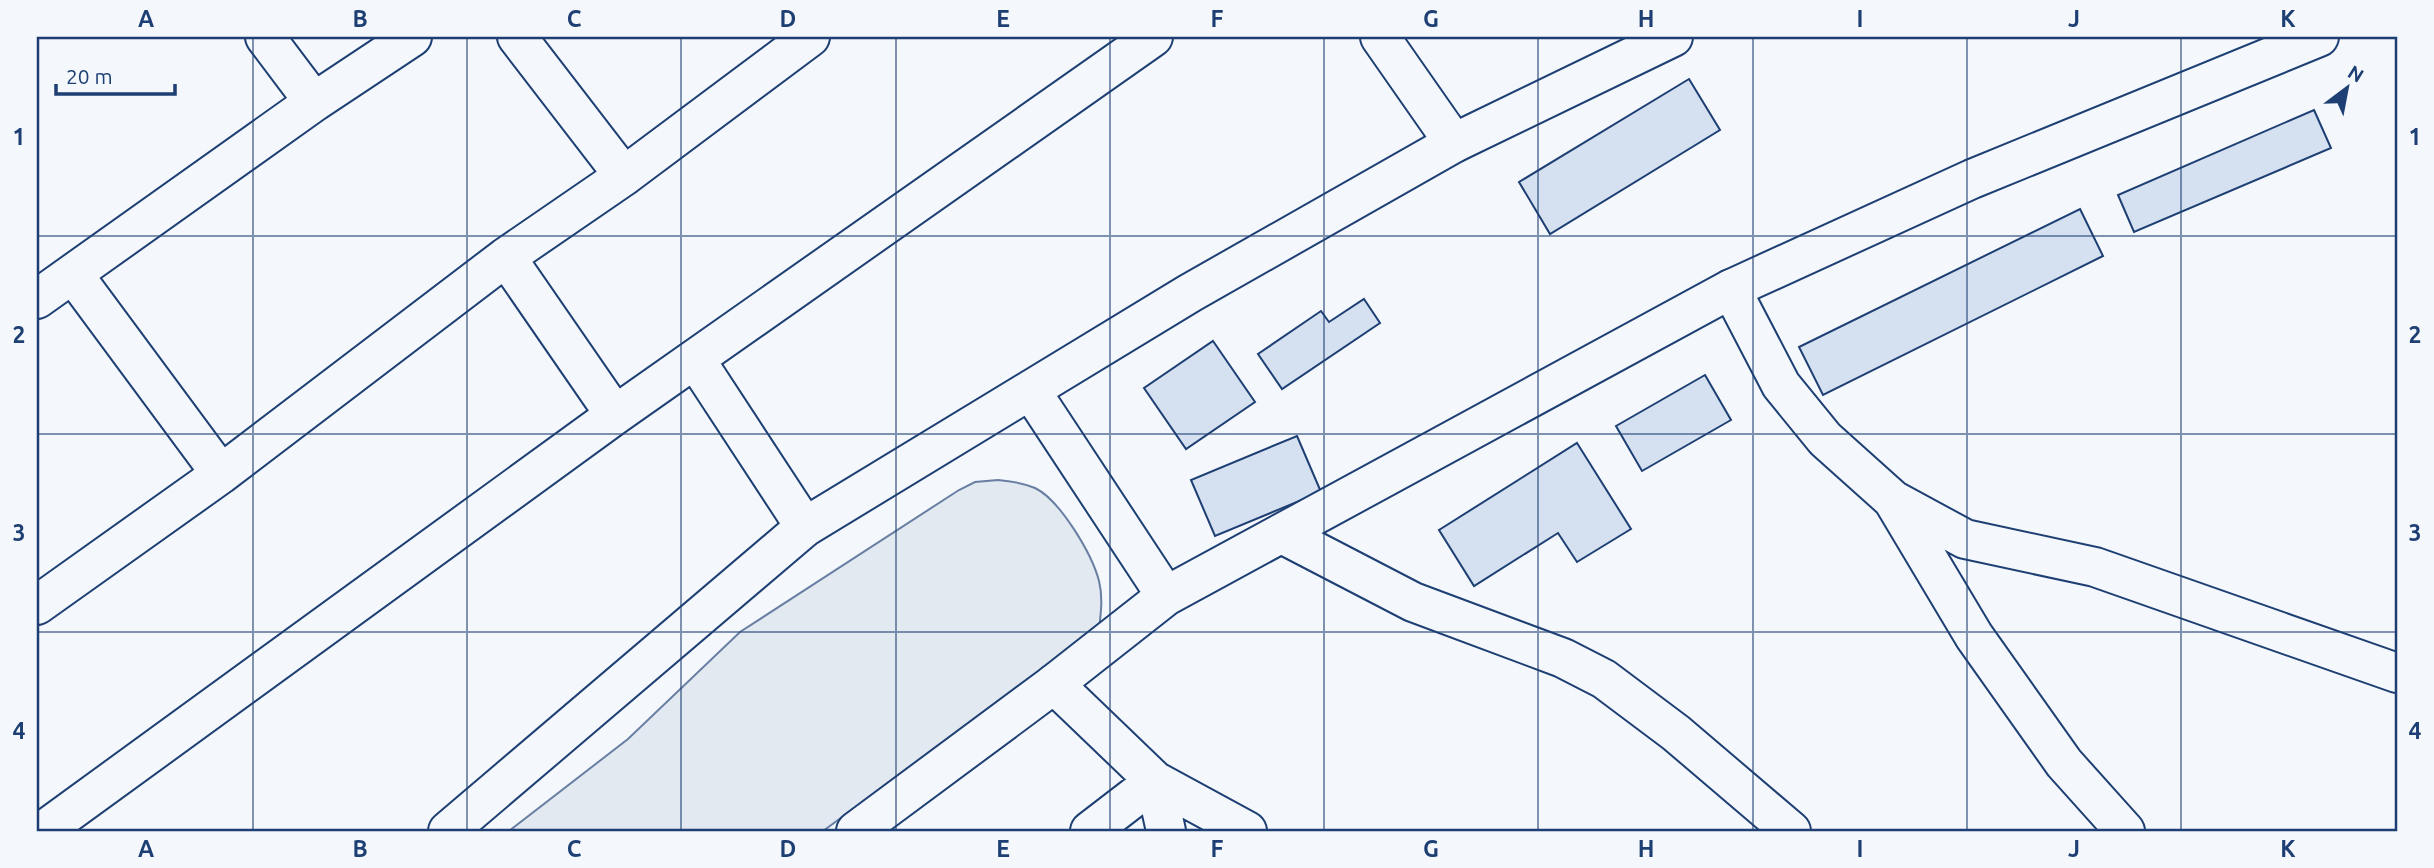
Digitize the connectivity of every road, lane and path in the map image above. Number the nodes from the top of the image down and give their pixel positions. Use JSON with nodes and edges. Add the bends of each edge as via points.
{"nodes":[{"id":1,"x":265,"y":37,"type":"edge"},
{"id":2,"x":412,"y":37,"type":"edge"},
{"id":3,"x":517,"y":37,"type":"edge"},
{"id":4,"x":810,"y":37,"type":"edge"},
{"id":5,"x":1153,"y":37,"type":"edge"},
{"id":6,"x":1380,"y":37,"type":"edge"},
{"id":7,"x":1673,"y":37,"type":"edge"},
{"id":8,"x":2319,"y":37,"type":"edge"},
{"id":9,"x":768,"y":49,"type":"edge"},
{"id":10,"x":314,"y":102,"type":"junction"},
{"id":11,"x":1454,"y":143,"type":"junction"},
{"id":12,"x":624,"y":176,"type":"junction"},
{"id":13,"x":506,"y":257,"type":"junction"},
{"id":14,"x":73,"y":274,"type":"junction"},
{"id":15,"x":1731,"y":289,"type":"junction"},
{"id":16,"x":37,"y":299,"type":"edge"},
{"id":17,"x":695,"y":359,"type":"junction"},
{"id":18,"x":1031,"y":391,"type":"junction"},
{"id":19,"x":615,"y":415,"type":"junction"},
{"id":20,"x":221,"y":474,"type":"junction"},
{"id":21,"x":1893,"y":500,"type":"junction"},
{"id":22,"x":804,"y":527,"type":"junction"},
{"id":23,"x":1282,"y":534,"type":"junction"},
{"id":24,"x":1166,"y":596,"type":"junction"},
{"id":25,"x":37,"y":605,"type":"edge"},
{"id":26,"x":2397,"y":673,"type":"edge"},
{"id":27,"x":1054,"y":684,"type":"junction"},
{"id":28,"x":1155,"y":781,"type":"junction"},
{"id":29,"x":43,"y":831,"type":"edge"},
{"id":30,"x":448,"y":831,"type":"edge"},
{"id":31,"x":856,"y":831,"type":"edge"},
{"id":32,"x":1090,"y":831,"type":"edge"},
{"id":33,"x":1166,"y":831,"type":"edge"},
{"id":34,"x":1247,"y":831,"type":"edge"},
{"id":35,"x":1791,"y":831,"type":"edge"},
{"id":36,"x":2125,"y":831,"type":"edge"}],
"edges":[{"from":1,"to":10,"type":"main road"},
{"from":2,"to":10,"type":"main road"},
{"from":3,"to":12,"type":"main road"},
{"from":4,"to":9,"type":"main road"},
{"from":5,"to":17,"type":"main road"},
{"from":6,"to":11,"type":"main road"},
{"from":7,"to":11,"type":"main road"},
{"from":8,"to":15,"type":"main road","via":[[1972,179]]},
{"from":9,"to":12,"type":"main road"},
{"from":10,"to":14,"type":"main road"},
{"from":11,"to":18,"type":"main road","via":[[1190,293]]},
{"from":12,"to":13,"type":"main road"},
{"from":13,"to":19,"type":"main road"},
{"from":13,"to":20,"type":"main road"},
{"from":14,"to":16,"type":"main road"},
{"from":14,"to":20,"type":"main road"},
{"from":15,"to":21,"type":"main road","via":[[1781,385],[1825,439]]},
{"from":15,"to":23,"type":"main road"},
{"from":17,"to":19,"type":"main road"},
{"from":17,"to":22,"type":"main road"},
{"from":18,"to":22,"type":"main road"},
{"from":18,"to":24,"type":"main road"},
{"from":19,"to":29,"type":"main road"},
{"from":20,"to":25,"type":"main road"},
{"from":21,"to":26,"type":"main road","via":[[1965,539],[2095,567]]},
{"from":21,"to":36,"type":"main road","via":[[1974,636],[2064,763]]},
{"from":22,"to":30,"type":"main road"},
{"from":23,"to":24,"type":"main road"},
{"from":23,"to":35,"type":"main road","via":[[1413,602],[1563,658],[1604,679],[1676,733]]},
{"from":24,"to":27,"type":"main road"},
{"from":27,"to":28,"type":"main road"},
{"from":27,"to":31,"type":"main road"},
{"from":28,"to":32,"type":"main road"},
{"from":28,"to":33,"type":"main road"},
{"from":28,"to":34,"type":"main road"}]}
